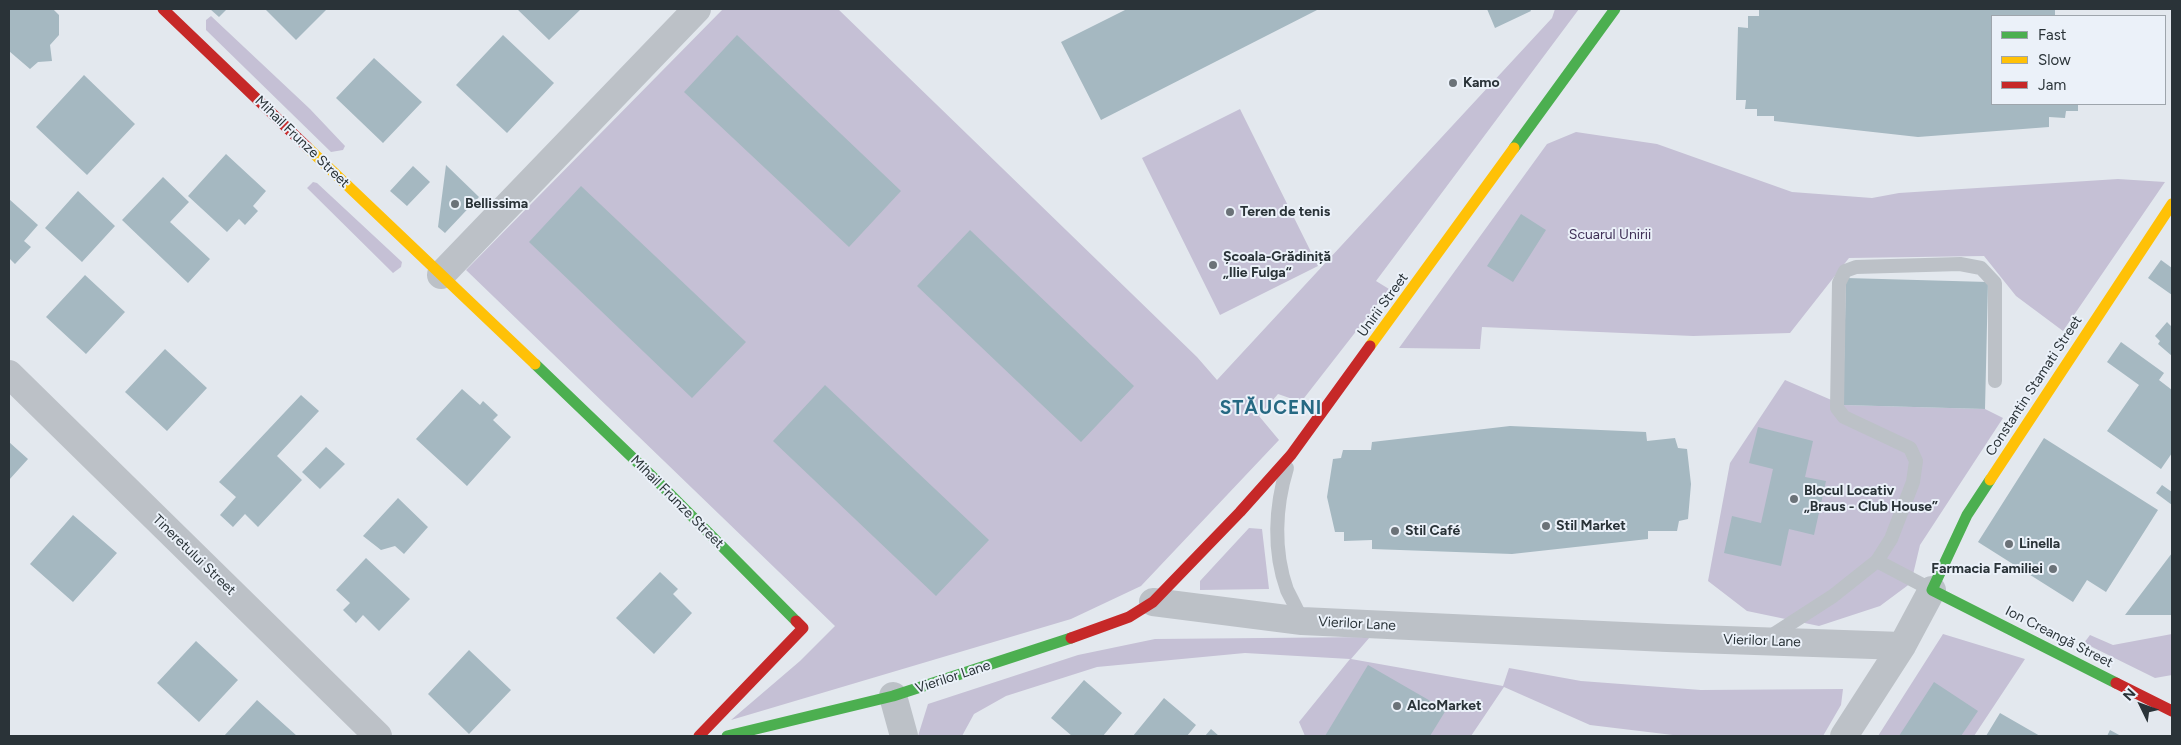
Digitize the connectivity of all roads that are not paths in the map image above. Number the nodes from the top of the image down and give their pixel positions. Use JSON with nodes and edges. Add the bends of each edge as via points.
{"nodes":[{"id":1,"x":163,"y":9,"type":"edge"},
{"id":2,"x":697,"y":9,"type":"edge"},
{"id":3,"x":1615,"y":9,"type":"edge"},
{"id":4,"x":2172,"y":204,"type":"edge"},
{"id":5,"x":441,"y":275,"type":"junction"},
{"id":6,"x":9,"y":374,"type":"edge"},
{"id":7,"x":1996,"y":381,"type":"dead end"},
{"id":8,"x":1291,"y":455,"type":"junction"},
{"id":9,"x":1877,"y":561,"type":"junction"},
{"id":10,"x":1932,"y":590,"type":"junction"},
{"id":11,"x":1154,"y":602,"type":"junction"},
{"id":12,"x":1302,"y":621,"type":"junction"},
{"id":13,"x":1763,"y":641,"type":"junction"},
{"id":14,"x":1902,"y":646,"type":"junction"},
{"id":15,"x":893,"y":696,"type":"junction"},
{"id":16,"x":2172,"y":711,"type":"edge"},
{"id":17,"x":378,"y":736,"type":"edge"},
{"id":18,"x":699,"y":736,"type":"edge"},
{"id":19,"x":727,"y":736,"type":"edge"},
{"id":20,"x":904,"y":736,"type":"edge"},
{"id":21,"x":1844,"y":736,"type":"edge"}],
"edges":[{"from":1,"to":5,"type":"street","name":"Mihail Frunze Street"},
{"from":2,"to":5,"type":"street"},
{"from":3,"to":8,"type":"street","name":"Unirii Street"},
{"from":4,"to":10,"type":"street","name":"Constantin Stamati Street","via":[[1967,516]]},
{"from":5,"to":18,"type":"street","name":"Mihail Frunze Street","via":[[660,484],[803,628]]},
{"from":6,"to":17,"type":"street","name":"Tineretului Street"},
{"from":7,"to":9,"type":"lane","via":[[1995,283],[1981,268],[1950,264],[1856,267],[1845,271],[1839,283],[1837,408],[1844,417],[1910,448],[1916,461],[1913,482],[1891,539]]},
{"from":8,"to":11,"type":"street","name":"Unirii Street"},
{"from":8,"to":12,"type":"lane","via":[[1282,484],[1277,519],[1278,555],[1287,589]]},
{"from":9,"to":10,"type":"lane"},
{"from":9,"to":13,"type":"lane","via":[[1832,596]]},
{"from":10,"to":14,"type":"street"},
{"from":10,"to":16,"type":"street","name":"Ion Creangă Street"},
{"from":11,"to":12,"type":"street","name":"Vierilor Lane"},
{"from":11,"to":15,"type":"street","name":"Vierilor Lane","via":[[1103,627]]},
{"from":12,"to":13,"type":"street","name":"Vierilor Lane"},
{"from":13,"to":14,"type":"street","name":"Vierilor Lane"},
{"from":14,"to":21,"type":"street"},
{"from":15,"to":19,"type":"street","name":"Vierilor Lane"},
{"from":15,"to":20,"type":"street"}]}
